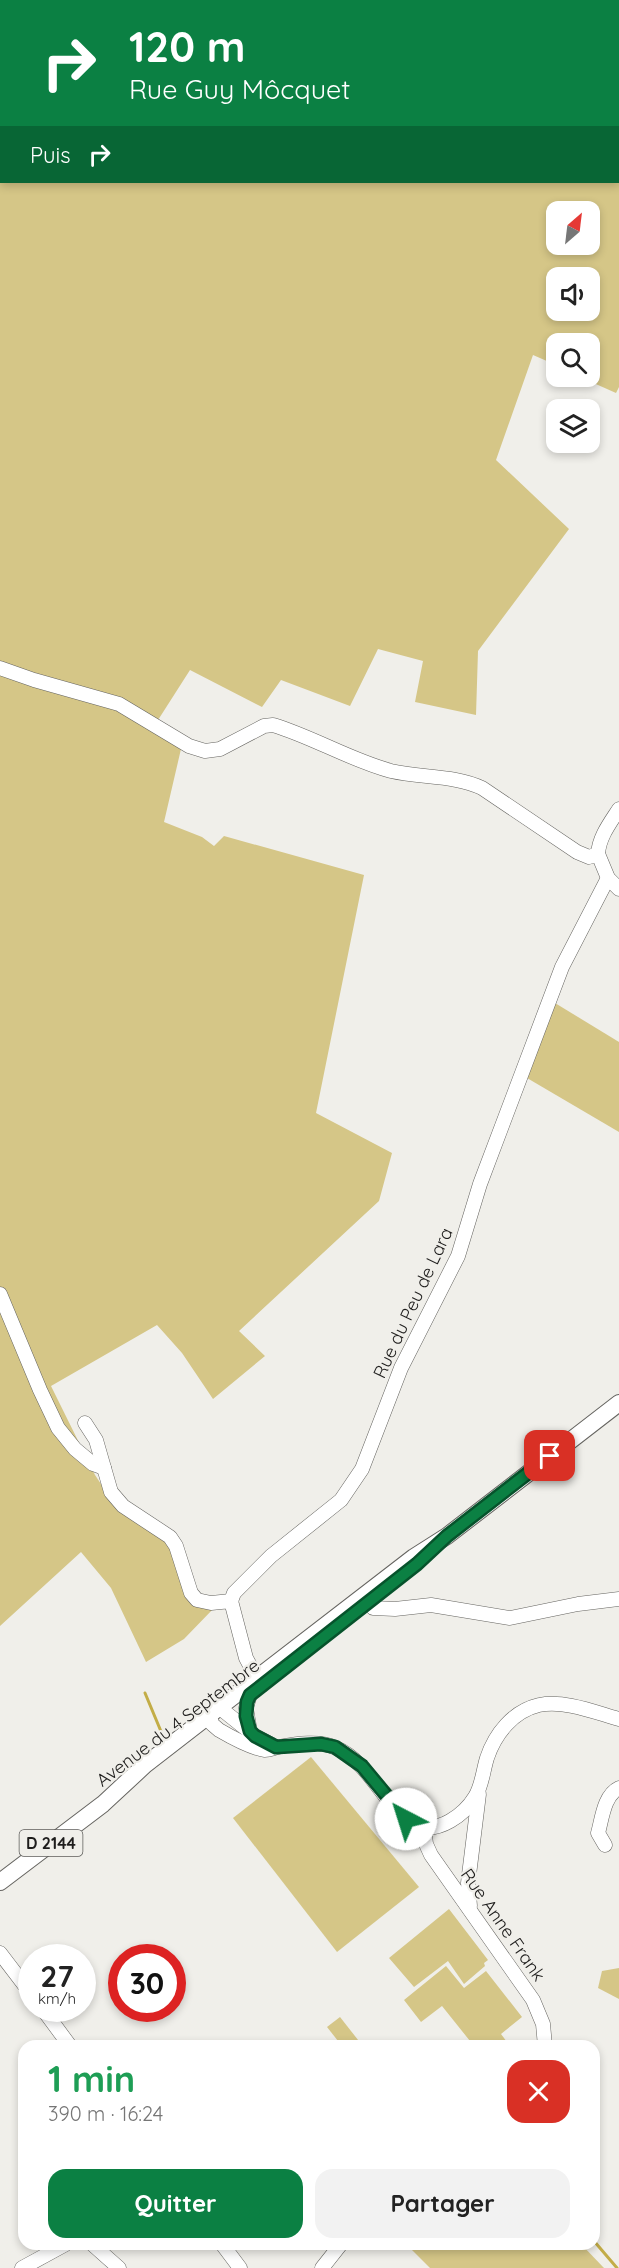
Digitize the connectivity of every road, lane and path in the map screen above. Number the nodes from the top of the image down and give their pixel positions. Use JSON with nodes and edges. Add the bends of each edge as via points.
{"nodes":[{"id":1,"x":0,"y":668,"type":"edge"},
{"id":2,"x":619,"y":808,"type":"edge"},
{"id":3,"x":598,"y":854,"type":"junction"},
{"id":4,"x":608,"y":878,"type":"junction"},
{"id":5,"x":619,"y":889,"type":"edge"},
{"id":6,"x":0,"y":1294,"type":"edge"},
{"id":7,"x":619,"y":1403,"type":"edge"},
{"id":8,"x":86,"y":1424,"type":"dead end"},
{"id":9,"x":104,"y":1468,"type":"junction"},
{"id":10,"x":619,"y":1599,"type":"edge"},
{"id":11,"x":366,"y":1600,"type":"junction"},
{"id":12,"x":231,"y":1601,"type":"junction"},
{"id":13,"x":256,"y":1686,"type":"junction"},
{"id":14,"x":217,"y":1716,"type":"junction"},
{"id":15,"x":619,"y":1719,"type":"edge"},
{"id":16,"x":250,"y":1731,"type":"junction"},
{"id":17,"x":276,"y":1747,"type":"junction"},
{"id":18,"x":480,"y":1787,"type":"junction"},
{"id":19,"x":619,"y":1788,"type":"edge"},
{"id":20,"x":424,"y":1827,"type":"junction"},
{"id":21,"x":605,"y":1845,"type":"dead end"},
{"id":22,"x":0,"y":1882,"type":"edge"},
{"id":23,"x":470,"y":1908,"type":"junction"},
{"id":24,"x":0,"y":1953,"type":"edge"},
{"id":25,"x":18,"y":1977,"type":"edge"},
{"id":26,"x":52,"y":2022,"type":"edge"},
{"id":27,"x":66,"y":2040,"type":"edge"},
{"id":28,"x":544,"y":2040,"type":"edge"},
{"id":29,"x":55,"y":2250,"type":"edge"},
{"id":30,"x":99,"y":2250,"type":"edge"},
{"id":31,"x":226,"y":2250,"type":"edge"},
{"id":32,"x":336,"y":2250,"type":"edge"},
{"id":33,"x":22,"y":2268,"type":"edge"},
{"id":34,"x":120,"y":2268,"type":"edge"},
{"id":35,"x":240,"y":2268,"type":"edge"},
{"id":36,"x":322,"y":2268,"type":"edge"}],
"edges":[{"from":1,"to":3,"type":"street","via":[[119,704],[189,746],[205,751],[220,749],[273,725],[390,771],[470,782],[577,852],[589,857]]},
{"from":2,"to":3,"type":"street","via":[[603,834]]},
{"from":3,"to":4,"type":"street"},
{"from":4,"to":5,"type":"street"},
{"from":4,"to":12,"type":"street","name":"Rue du Peu de Lara","via":[[562,967],[480,1184],[458,1256],[401,1368],[362,1468],[340,1500],[271,1556],[234,1593]]},
{"from":6,"to":9,"type":"street","via":[[58,1428],[75,1449]]},
{"from":7,"to":11,"type":"main road","number":"D 2144"},
{"from":8,"to":9,"type":"street","via":[[96,1440]]},
{"from":9,"to":12,"type":"street","via":[[111,1492],[123,1506],[158,1528],[176,1546],[191,1593],[197,1600]]},
{"from":10,"to":11,"type":"street","via":[[510,1618],[432,1605],[373,1608]]},
{"from":11,"to":13,"type":"main road","name":"Avenue du 4 Septembre","number":"D 2144"},
{"from":12,"to":13,"type":"street"},
{"from":13,"to":14,"type":"main road","name":"Avenue du 4 Septembre","number":"D 2144"},
{"from":13,"to":16,"type":"street","via":[[247,1702]]},
{"from":14,"to":16,"type":"street"},
{"from":14,"to":17,"type":"street","via":[[227,1734],[266,1750]]},
{"from":14,"to":22,"type":"main road","name":"Avenue du 4 Septembre","number":"D 2144","via":[[121,1794]]},
{"from":15,"to":18,"type":"street","via":[[554,1704],[520,1713],[495,1741]]},
{"from":16,"to":17,"type":"street"},
{"from":17,"to":20,"type":"street","via":[[335,1747],[362,1766],[406,1819]]},
{"from":18,"to":20,"type":"street","via":[[467,1808],[454,1818],[437,1827]]},
{"from":18,"to":23,"type":"street","via":[[468,1883]]},
{"from":19,"to":21,"type":"street","via":[[608,1798],[598,1833]]},
{"from":20,"to":23,"type":"street","name":"Rue Anne Frank","via":[[431,1855]]},
{"from":23,"to":28,"type":"street","name":"Rue Anne Frank","via":[[538,2008]]},
{"from":24,"to":25,"type":"street"},
{"from":26,"to":27,"type":"street"},
{"from":29,"to":33,"type":"street"},
{"from":30,"to":34,"type":"street"},
{"from":31,"to":35,"type":"street"},
{"from":32,"to":36,"type":"street"}]}
